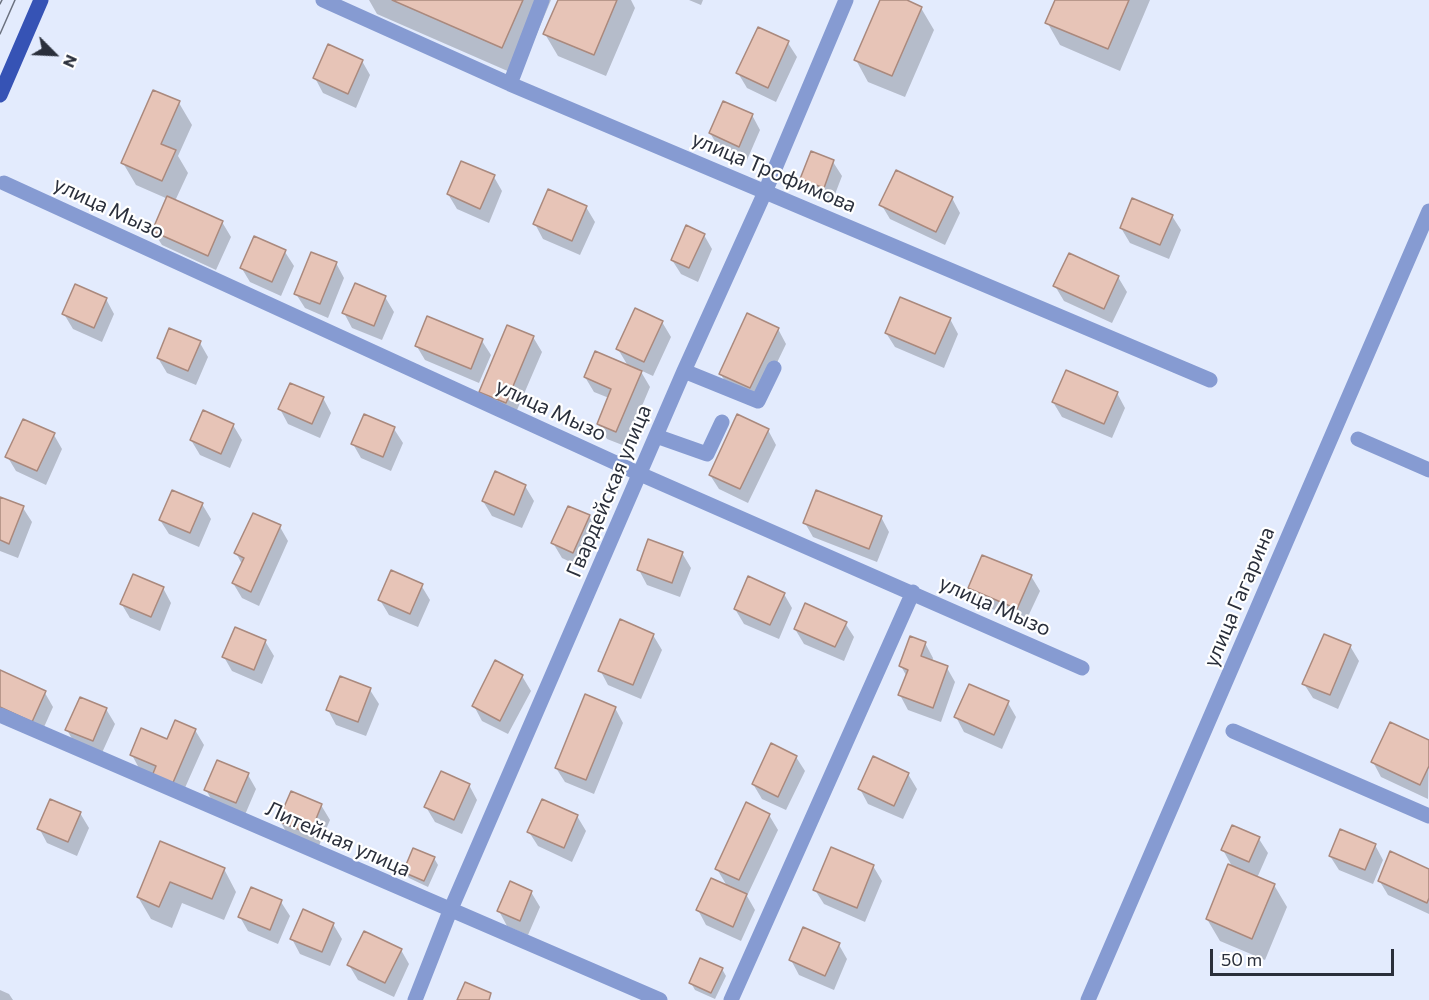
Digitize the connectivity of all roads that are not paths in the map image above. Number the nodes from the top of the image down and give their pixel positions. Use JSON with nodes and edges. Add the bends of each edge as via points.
{"nodes":[{"id":1,"x":41,"y":0,"type":"edge"},
{"id":2,"x":323,"y":0,"type":"edge"},
{"id":3,"x":542,"y":0,"type":"edge"},
{"id":4,"x":846,"y":0,"type":"edge"},
{"id":5,"x":510,"y":84,"type":"junction"},
{"id":6,"x":0,"y":95,"type":"edge"},
{"id":7,"x":4,"y":183,"type":"dead end"},
{"id":8,"x":765,"y":192,"type":"junction"},
{"id":9,"x":1429,"y":211,"type":"edge"},
{"id":10,"x":774,"y":368,"type":"dead end"},
{"id":11,"x":684,"y":371,"type":"junction"},
{"id":12,"x":1210,"y":380,"type":"dead end"},
{"id":13,"x":722,"y":422,"type":"dead end"},
{"id":14,"x":656,"y":436,"type":"junction"},
{"id":15,"x":1358,"y":439,"type":"dead end"},
{"id":16,"x":1429,"y":470,"type":"edge"},
{"id":17,"x":640,"y":474,"type":"junction"},
{"id":18,"x":913,"y":592,"type":"junction"},
{"id":19,"x":1082,"y":668,"type":"dead end"},
{"id":20,"x":0,"y":715,"type":"edge"},
{"id":21,"x":1233,"y":731,"type":"dead end"},
{"id":22,"x":1429,"y":816,"type":"edge"},
{"id":23,"x":450,"y":910,"type":"junction"},
{"id":24,"x":415,"y":1000,"type":"edge"},
{"id":25,"x":660,"y":1000,"type":"edge"},
{"id":26,"x":731,"y":1000,"type":"edge"},
{"id":27,"x":1088,"y":1000,"type":"edge"}],
"edges":[{"from":1,"to":6,"type":"main road"},
{"from":2,"to":5,"type":"street","name":"улица Трофимова"},
{"from":3,"to":5,"type":"street"},
{"from":4,"to":8,"type":"street","name":"Гвардейская улица"},
{"from":5,"to":8,"type":"street","name":"улица Трофимова"},
{"from":7,"to":17,"type":"street","name":"улица Мызо"},
{"from":8,"to":11,"type":"street","name":"Гвардейская улица"},
{"from":8,"to":12,"type":"street","name":"улица Трофимова"},
{"from":9,"to":27,"type":"street","name":"улица Гагарина"},
{"from":10,"to":11,"type":"street","via":[[758,401]]},
{"from":11,"to":14,"type":"street","name":"Гвардейская улица"},
{"from":13,"to":14,"type":"street","via":[[707,454]]},
{"from":14,"to":17,"type":"street","name":"Гвардейская улица"},
{"from":15,"to":16,"type":"street"},
{"from":17,"to":18,"type":"street","name":"улица Мызо"},
{"from":17,"to":23,"type":"street","name":"Гвардейская улица"},
{"from":18,"to":19,"type":"street","name":"улица Мызо"},
{"from":18,"to":26,"type":"street"},
{"from":20,"to":23,"type":"street","name":"Литейная улица"},
{"from":21,"to":22,"type":"street"},
{"from":23,"to":24,"type":"street","name":"Гвардейская улица"},
{"from":23,"to":25,"type":"street","name":"Литейная улица"}]}
